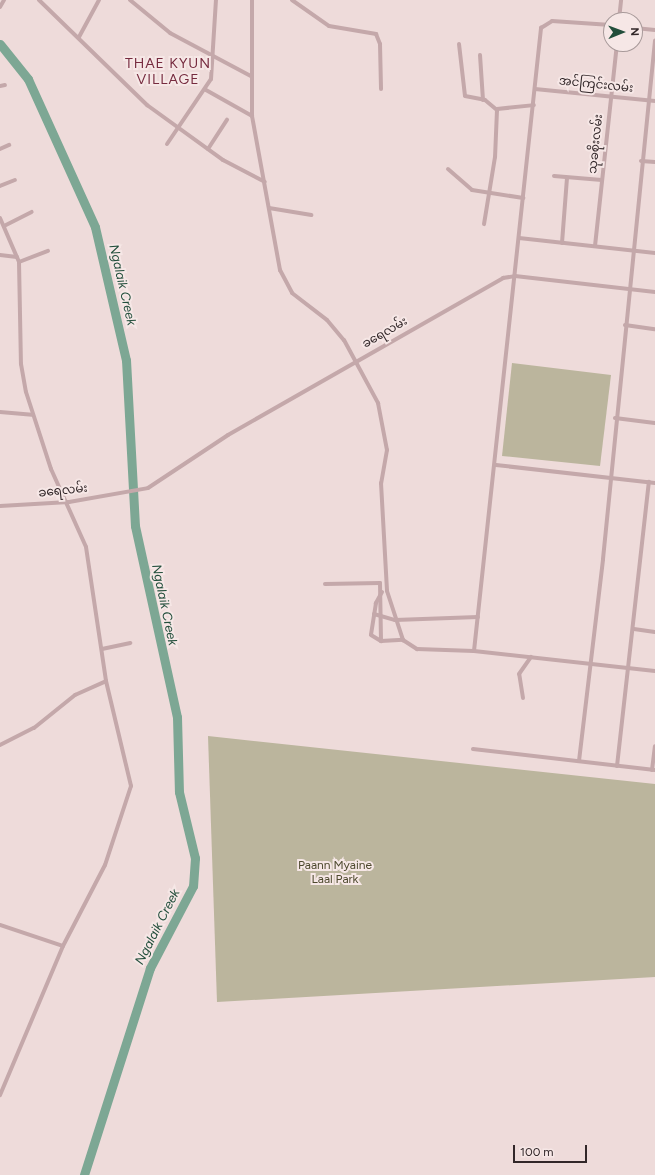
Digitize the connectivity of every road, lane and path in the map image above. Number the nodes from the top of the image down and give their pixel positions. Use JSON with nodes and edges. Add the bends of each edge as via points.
{"nodes":[{"id":1,"x":4,"y":0,"type":"edge"},
{"id":2,"x":39,"y":0,"type":"edge"},
{"id":3,"x":98,"y":0,"type":"edge"},
{"id":4,"x":131,"y":0,"type":"edge"},
{"id":5,"x":216,"y":0,"type":"edge"},
{"id":6,"x":252,"y":0,"type":"edge"},
{"id":7,"x":292,"y":0,"type":"edge"},
{"id":8,"x":621,"y":0,"type":"edge"},
{"id":9,"x":0,"y":7,"type":"edge"},
{"id":10,"x":620,"y":12,"type":"edge"},
{"id":11,"x":603,"y":24,"type":"edge"},
{"id":12,"x":643,"y":29,"type":"edge"},
{"id":13,"x":655,"y":30,"type":"edge"},
{"id":14,"x":79,"y":37,"type":"junction"},
{"id":15,"x":655,"y":41,"type":"edge"},
{"id":16,"x":460,"y":44,"type":"dead end"},
{"id":17,"x":616,"y":52,"type":"edge"},
{"id":18,"x":480,"y":55,"type":"dead end"},
{"id":19,"x":215,"y":57,"type":"junction"},
{"id":20,"x":251,"y":76,"type":"junction"},
{"id":21,"x":5,"y":85,"type":"dead end"},
{"id":22,"x":0,"y":86,"type":"edge"},
{"id":23,"x":381,"y":89,"type":"dead end"},
{"id":24,"x":535,"y":89,"type":"junction"},
{"id":25,"x":206,"y":90,"type":"junction"},
{"id":26,"x":612,"y":96,"type":"junction"},
{"id":27,"x":483,"y":100,"type":"junction"},
{"id":28,"x":647,"y":100,"type":"junction"},
{"id":29,"x":655,"y":101,"type":"edge"},
{"id":30,"x":534,"y":105,"type":"junction"},
{"id":31,"x":497,"y":109,"type":"junction"},
{"id":32,"x":252,"y":116,"type":"junction"},
{"id":33,"x":227,"y":120,"type":"dead end"},
{"id":34,"x":180,"y":127,"type":"junction"},
{"id":35,"x":167,"y":144,"type":"dead end"},
{"id":36,"x":9,"y":146,"type":"dead end"},
{"id":37,"x":0,"y":149,"type":"edge"},
{"id":38,"x":208,"y":149,"type":"junction"},
{"id":39,"x":641,"y":161,"type":"junction"},
{"id":40,"x":655,"y":162,"type":"edge"},
{"id":41,"x":448,"y":169,"type":"dead end"},
{"id":42,"x":554,"y":176,"type":"dead end"},
{"id":43,"x":567,"y":178,"type":"junction"},
{"id":44,"x":15,"y":180,"type":"dead end"},
{"id":45,"x":602,"y":180,"type":"junction"},
{"id":46,"x":265,"y":182,"type":"junction"},
{"id":47,"x":0,"y":186,"type":"edge"},
{"id":48,"x":489,"y":193,"type":"junction"},
{"id":49,"x":523,"y":198,"type":"junction"},
{"id":50,"x":269,"y":208,"type":"junction"},
{"id":51,"x":32,"y":212,"type":"dead end"},
{"id":52,"x":311,"y":215,"type":"dead end"},
{"id":53,"x":0,"y":218,"type":"edge"},
{"id":54,"x":484,"y":224,"type":"dead end"},
{"id":55,"x":4,"y":226,"type":"junction"},
{"id":56,"x":519,"y":238,"type":"junction"},
{"id":57,"x":562,"y":243,"type":"junction"},
{"id":58,"x":595,"y":246,"type":"junction"},
{"id":59,"x":633,"y":250,"type":"junction"},
{"id":60,"x":48,"y":251,"type":"dead end"},
{"id":61,"x":655,"y":253,"type":"edge"},
{"id":62,"x":0,"y":255,"type":"edge"},
{"id":63,"x":17,"y":257,"type":"junction"},
{"id":64,"x":19,"y":262,"type":"junction"},
{"id":65,"x":515,"y":276,"type":"junction"},
{"id":66,"x":629,"y":289,"type":"junction"},
{"id":67,"x":655,"y":292,"type":"edge"},
{"id":68,"x":625,"y":325,"type":"junction"},
{"id":69,"x":655,"y":329,"type":"edge"},
{"id":70,"x":358,"y":360,"type":"junction"},
{"id":71,"x":0,"y":412,"type":"edge"},
{"id":72,"x":32,"y":415,"type":"junction"},
{"id":73,"x":614,"y":418,"type":"junction"},
{"id":74,"x":655,"y":423,"type":"edge"},
{"id":75,"x":496,"y":465,"type":"junction"},
{"id":76,"x":609,"y":478,"type":"junction"},
{"id":77,"x":649,"y":482,"type":"junction"},
{"id":78,"x":655,"y":483,"type":"edge"},
{"id":79,"x":69,"y":502,"type":"junction"},
{"id":80,"x":0,"y":506,"type":"edge"},
{"id":81,"x":325,"y":584,"type":"dead end"},
{"id":82,"x":385,"y":591,"type":"junction"},
{"id":83,"x":374,"y":614,"type":"junction"},
{"id":84,"x":478,"y":617,"type":"junction"},
{"id":85,"x":383,"y":618,"type":"junction"},
{"id":86,"x":395,"y":620,"type":"junction"},
{"id":87,"x":634,"y":629,"type":"junction"},
{"id":88,"x":655,"y":632,"type":"edge"},
{"id":89,"x":403,"y":640,"type":"junction"},
{"id":90,"x":381,"y":641,"type":"junction"},
{"id":91,"x":130,"y":643,"type":"dead end"},
{"id":92,"x":102,"y":649,"type":"junction"},
{"id":93,"x":474,"y":650,"type":"junction"},
{"id":94,"x":531,"y":657,"type":"junction"},
{"id":95,"x":591,"y":663,"type":"junction"},
{"id":96,"x":629,"y":668,"type":"junction"},
{"id":97,"x":655,"y":671,"type":"edge"},
{"id":98,"x":106,"y":681,"type":"junction"},
{"id":99,"x":523,"y":698,"type":"dead end"},
{"id":100,"x":0,"y":745,"type":"edge"},
{"id":101,"x":655,"y":746,"type":"edge"},
{"id":102,"x":473,"y":749,"type":"dead end"},
{"id":103,"x":578,"y":761,"type":"junction"},
{"id":104,"x":617,"y":766,"type":"junction"},
{"id":105,"x":654,"y":770,"type":"edge"},
{"id":106,"x":0,"y":925,"type":"edge"},
{"id":107,"x":63,"y":946,"type":"junction"},
{"id":108,"x":0,"y":1095,"type":"edge"}],
"edges":[{"from":1,"to":9,"type":"street"},
{"from":2,"to":14,"type":"street"},
{"from":3,"to":14,"type":"street"},
{"from":4,"to":19,"type":"street","via":[[170,33]]},
{"from":5,"to":19,"type":"street"},
{"from":6,"to":20,"type":"street"},
{"from":7,"to":23,"type":"street","via":[[329,26],[376,34],[380,44]]},
{"from":8,"to":10,"type":"street"},
{"from":11,"to":24,"type":"street","via":[[559,20],[544,24]]},
{"from":12,"to":13,"type":"street"},
{"from":14,"to":34,"type":"street","via":[[147,105]]},
{"from":15,"to":28,"type":"street"},
{"from":16,"to":27,"type":"street","via":[[464,94]]},
{"from":17,"to":26,"type":"street","name":"သုခစိုးလမ်း"},
{"from":18,"to":27,"type":"street"},
{"from":19,"to":20,"type":"street"},
{"from":19,"to":25,"type":"street"},
{"from":20,"to":32,"type":"street"},
{"from":21,"to":22,"type":"street"},
{"from":24,"to":26,"type":"street","name":"အင်ကြင်းလမ်း"},
{"from":24,"to":30,"type":"street"},
{"from":25,"to":32,"type":"street"},
{"from":25,"to":34,"type":"street"},
{"from":26,"to":28,"type":"street","name":"အင်ကြင်းလမ်း"},
{"from":26,"to":45,"type":"street","name":"သုခစိုးလမ်း"},
{"from":27,"to":31,"type":"street"},
{"from":28,"to":29,"type":"street","name":"အင်ကြင်းလမ်း"},
{"from":28,"to":39,"type":"street"},
{"from":30,"to":31,"type":"street"},
{"from":30,"to":49,"type":"street"},
{"from":31,"to":48,"type":"street","via":[[495,157]]},
{"from":32,"to":46,"type":"street"},
{"from":33,"to":38,"type":"street"},
{"from":34,"to":35,"type":"street"},
{"from":34,"to":38,"type":"street"},
{"from":36,"to":37,"type":"street"},
{"from":38,"to":46,"type":"street"},
{"from":39,"to":40,"type":"street"},
{"from":39,"to":59,"type":"street"},
{"from":41,"to":48,"type":"street","via":[[472,190]]},
{"from":42,"to":43,"type":"street"},
{"from":43,"to":45,"type":"street"},
{"from":43,"to":57,"type":"street"},
{"from":44,"to":47,"type":"street"},
{"from":45,"to":58,"type":"street","name":"သုခစိုးလမ်း"},
{"from":46,"to":50,"type":"street"},
{"from":48,"to":49,"type":"street"},
{"from":48,"to":54,"type":"street"},
{"from":49,"to":56,"type":"street"},
{"from":50,"to":52,"type":"street"},
{"from":50,"to":70,"type":"street","via":[[280,270],[288,288],[327,320]]},
{"from":51,"to":55,"type":"street"},
{"from":53,"to":55,"type":"street"},
{"from":55,"to":63,"type":"street"},
{"from":56,"to":57,"type":"street"},
{"from":56,"to":65,"type":"street"},
{"from":57,"to":58,"type":"street"},
{"from":58,"to":59,"type":"street"},
{"from":59,"to":61,"type":"street"},
{"from":59,"to":66,"type":"street"},
{"from":60,"to":64,"type":"street"},
{"from":62,"to":63,"type":"street"},
{"from":63,"to":64,"type":"street"},
{"from":64,"to":72,"type":"street","via":[[21,364]]},
{"from":65,"to":66,"type":"street","name":"ခရေလမ်း"},
{"from":65,"to":70,"type":"street","name":"ခရေလမ်း","via":[[496,280]]},
{"from":65,"to":75,"type":"street"},
{"from":66,"to":67,"type":"street","name":"ခရေလမ်း"},
{"from":66,"to":68,"type":"street"},
{"from":68,"to":69,"type":"street"},
{"from":68,"to":73,"type":"street"},
{"from":70,"to":79,"type":"street","name":"ခရေလမ်း","via":[[228,435],[148,488]]},
{"from":70,"to":82,"type":"street","via":[[378,403],[387,450],[381,483]]},
{"from":71,"to":72,"type":"street"},
{"from":72,"to":79,"type":"street","via":[[51,469]]},
{"from":73,"to":74,"type":"street"},
{"from":73,"to":76,"type":"street"},
{"from":75,"to":76,"type":"street"},
{"from":75,"to":84,"type":"street"},
{"from":76,"to":77,"type":"street"},
{"from":76,"to":95,"type":"street"},
{"from":77,"to":78,"type":"street"},
{"from":77,"to":87,"type":"street"},
{"from":79,"to":80,"type":"street","name":"ခရေလမ်း"},
{"from":79,"to":92,"type":"street","via":[[86,547]]},
{"from":81,"to":82,"type":"street","via":[[378,582]]},
{"from":82,"to":83,"type":"street"},
{"from":82,"to":85,"type":"street"},
{"from":82,"to":86,"type":"street"},
{"from":83,"to":85,"type":"street"},
{"from":83,"to":90,"type":"street","via":[[372,635]]},
{"from":84,"to":86,"type":"street"},
{"from":84,"to":93,"type":"street"},
{"from":85,"to":86,"type":"street"},
{"from":85,"to":90,"type":"street"},
{"from":86,"to":89,"type":"street"},
{"from":87,"to":88,"type":"street"},
{"from":87,"to":96,"type":"street"},
{"from":89,"to":90,"type":"street"},
{"from":89,"to":93,"type":"street","via":[[417,649]]},
{"from":91,"to":92,"type":"street"},
{"from":92,"to":98,"type":"street"},
{"from":93,"to":94,"type":"street"},
{"from":94,"to":95,"type":"street"},
{"from":94,"to":99,"type":"street","via":[[519,674]]},
{"from":95,"to":96,"type":"street"},
{"from":95,"to":103,"type":"street"},
{"from":96,"to":97,"type":"street"},
{"from":96,"to":104,"type":"street"},
{"from":98,"to":100,"type":"street","via":[[75,695],[34,728]]},
{"from":98,"to":107,"type":"street","via":[[129,772],[129,796],[105,865]]},
{"from":101,"to":105,"type":"street"},
{"from":102,"to":103,"type":"street"},
{"from":103,"to":104,"type":"street"},
{"from":104,"to":105,"type":"street"},
{"from":106,"to":107,"type":"street"},
{"from":107,"to":108,"type":"street"}]}
